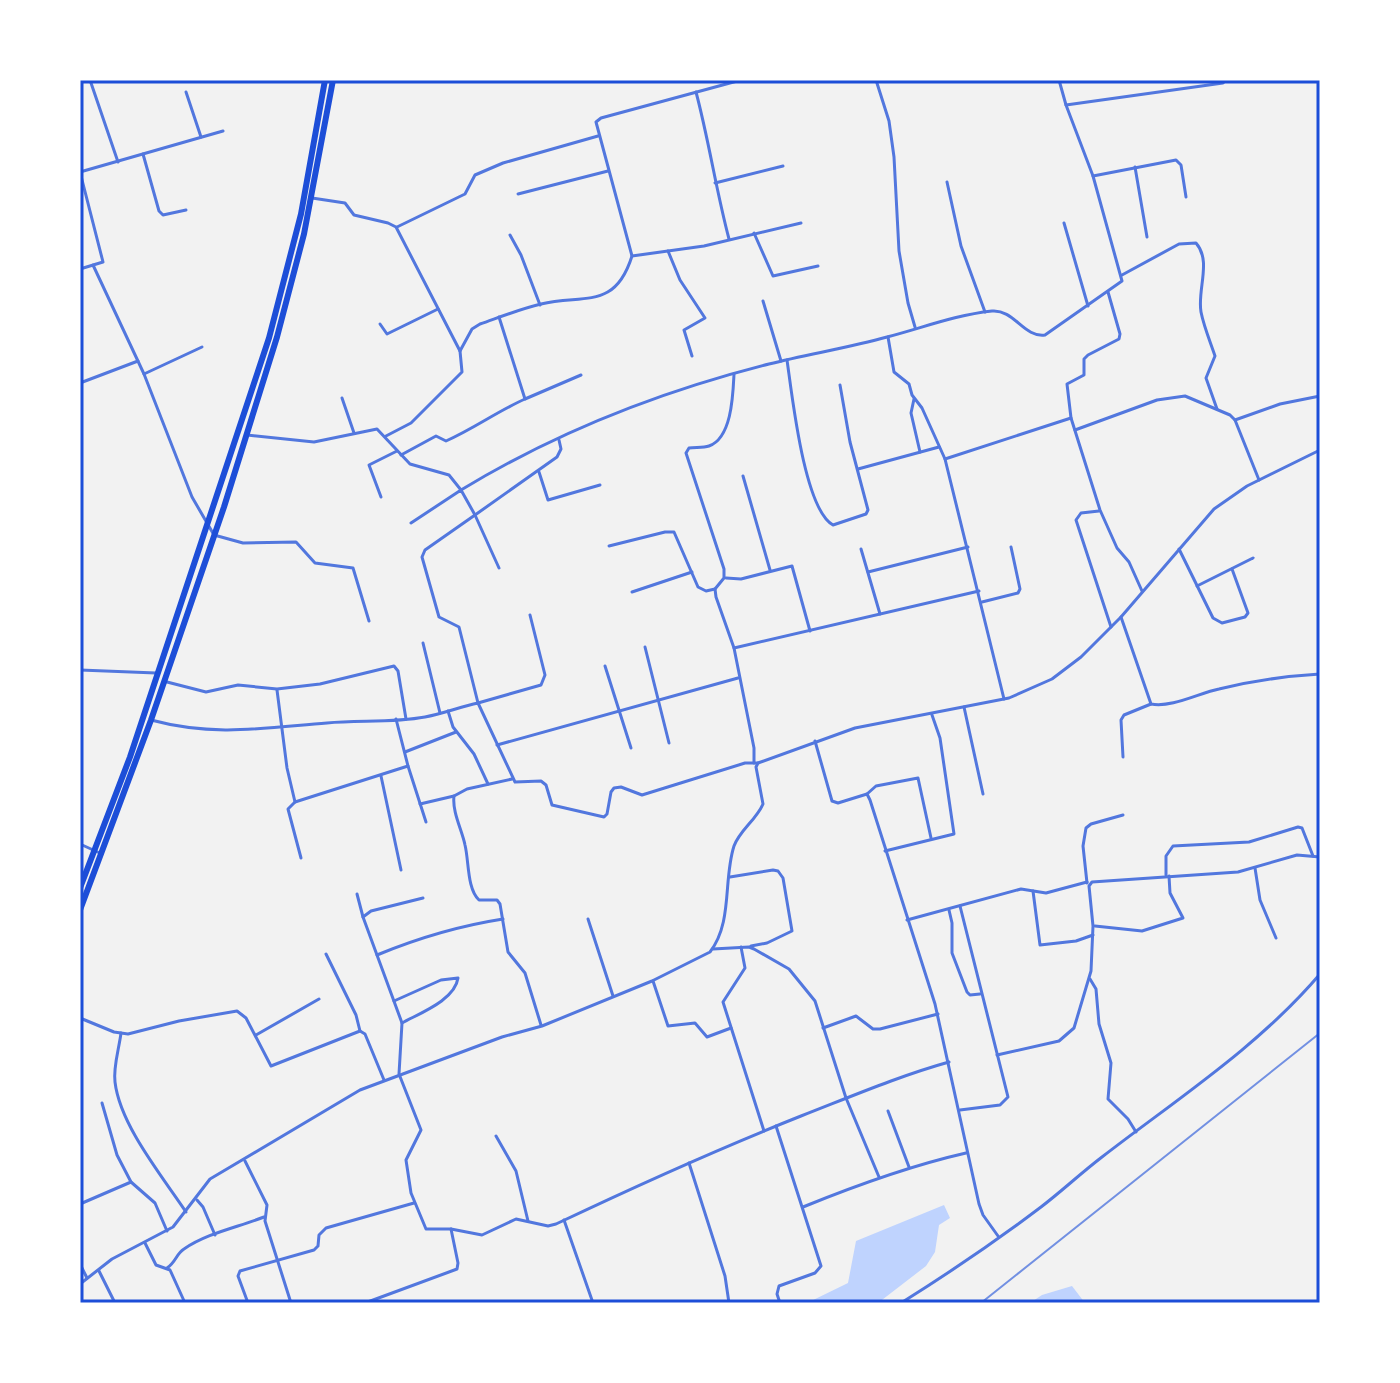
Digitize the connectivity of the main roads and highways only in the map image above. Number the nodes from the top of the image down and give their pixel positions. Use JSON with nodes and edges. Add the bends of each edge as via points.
{"nodes":[{"id":1,"x":325,"y":80,"type":"edge"},
{"id":2,"x":333,"y":80,"type":"edge"},
{"id":3,"x":184,"y":611,"type":"junction"},
{"id":4,"x":163,"y":676,"type":"junction"},
{"id":5,"x":98,"y":852,"type":"junction"},
{"id":6,"x":80,"y":888,"type":"edge"},
{"id":7,"x":80,"y":910,"type":"edge"}],
"edges":[{"from":1,"to":3,"type":"highway","via":[[290,262]]},
{"from":2,"to":3,"type":"highway","via":[[294,276],[214,535]]},
{"from":3,"to":4,"type":"highway"},
{"from":4,"to":5,"type":"highway"},
{"from":4,"to":5,"type":"highway"},
{"from":5,"to":6,"type":"highway"},
{"from":5,"to":7,"type":"highway"}]}
